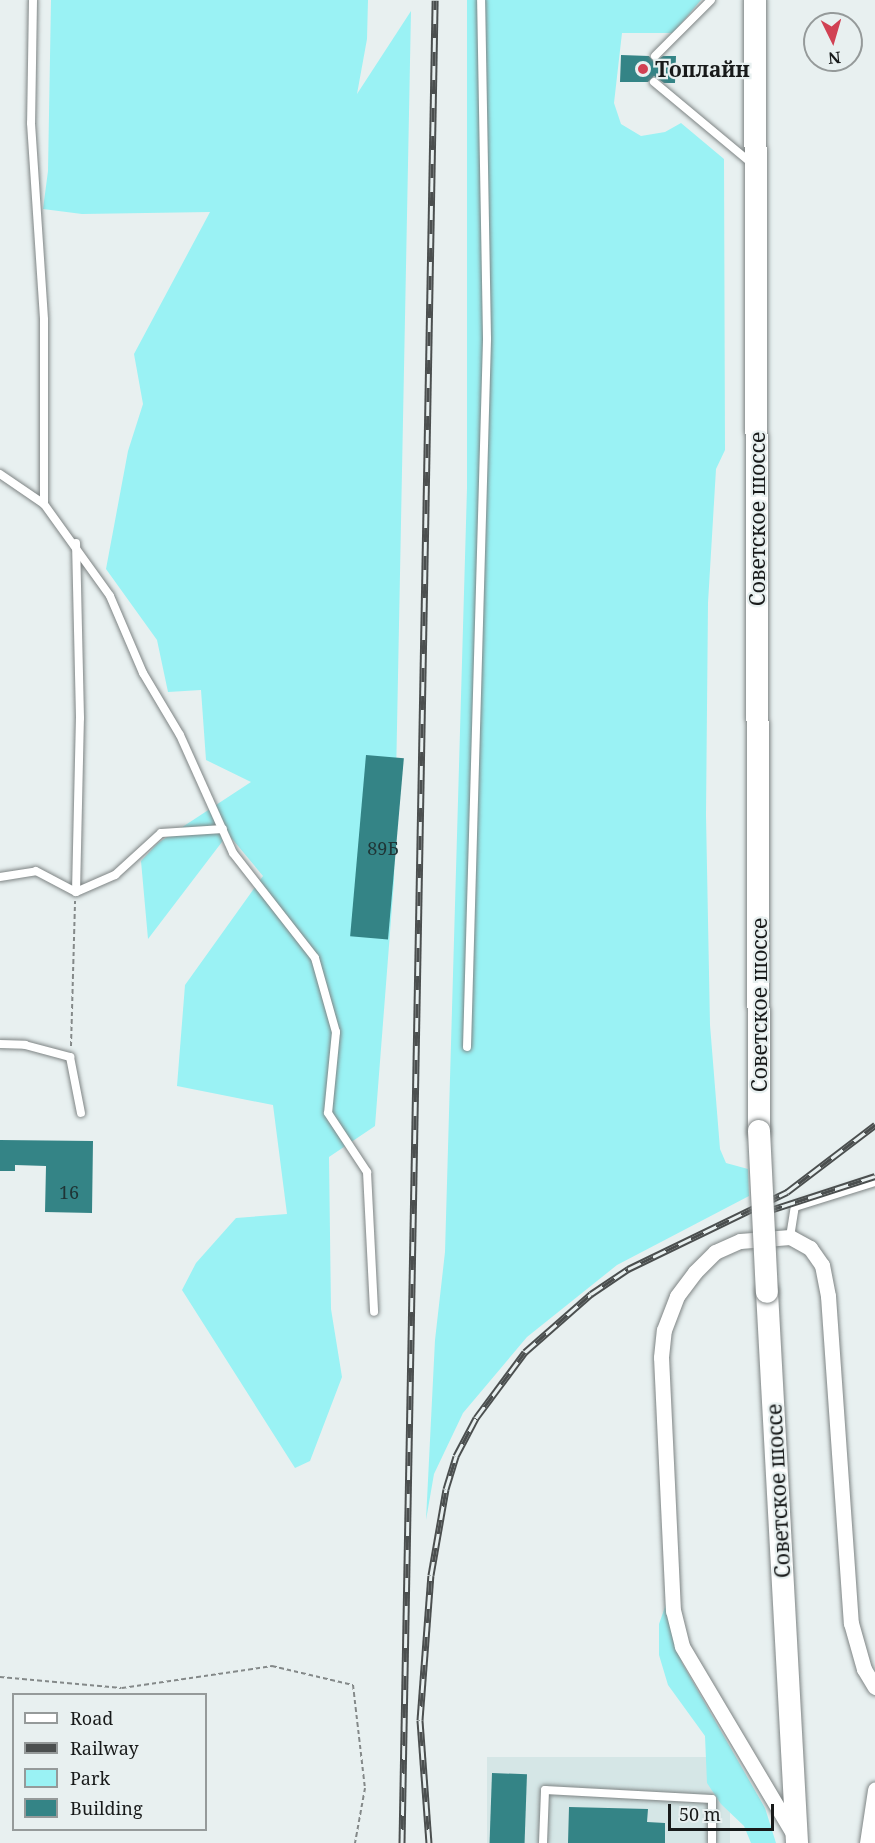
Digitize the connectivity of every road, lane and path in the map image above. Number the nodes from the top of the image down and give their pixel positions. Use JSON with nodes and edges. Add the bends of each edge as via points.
{"nodes":[{"id":1,"x":33,"y":0,"type":"edge"},
{"id":2,"x":481,"y":0,"type":"edge"},
{"id":3,"x":711,"y":0,"type":"edge"},
{"id":4,"x":755,"y":0,"type":"edge"},
{"id":5,"x":764,"y":0,"type":"edge"},
{"id":6,"x":758,"y":30,"type":"junction"},
{"id":7,"x":655,"y":56,"type":"dead end"},
{"id":8,"x":654,"y":82,"type":"dead end"},
{"id":9,"x":757,"y":167,"type":"junction"},
{"id":10,"x":0,"y":474,"type":"edge"},
{"id":11,"x":44,"y":504,"type":"junction"},
{"id":12,"x":76,"y":543,"type":"junction"},
{"id":13,"x":223,"y":829,"type":"junction"},
{"id":14,"x":0,"y":877,"type":"edge"},
{"id":15,"x":75,"y":892,"type":"junction"},
{"id":16,"x":0,"y":1044,"type":"edge"},
{"id":17,"x":467,"y":1047,"type":"dead end"},
{"id":18,"x":70,"y":1058,"type":"junction"},
{"id":19,"x":81,"y":1113,"type":"dead end"},
{"id":20,"x":875,"y":1182,"type":"edge"},
{"id":21,"x":790,"y":1237,"type":"junction"},
{"id":22,"x":374,"y":1312,"type":"dead end"},
{"id":23,"x":0,"y":1677,"type":"edge"},
{"id":24,"x":875,"y":1687,"type":"edge"},
{"id":25,"x":875,"y":1790,"type":"edge"},
{"id":26,"x":797,"y":1841,"type":"edge"},
{"id":27,"x":355,"y":1843,"type":"edge"},
{"id":28,"x":543,"y":1843,"type":"edge"},
{"id":29,"x":712,"y":1843,"type":"edge"},
{"id":30,"x":867,"y":1843,"type":"edge"}],
"edges":[{"from":1,"to":11,"type":"lane","via":[[30,123],[44,320]]},
{"from":2,"to":17,"type":"lane","via":[[487,338]]},
{"from":3,"to":7,"type":"lane"},
{"from":4,"to":6,"type":"main road"},
{"from":5,"to":6,"type":"main road"},
{"from":6,"to":9,"type":"main road","name":"Советское шоссе"},
{"from":8,"to":9,"type":"lane"},
{"from":9,"to":26,"type":"main road","name":"Советское шоссе","bridge":true,"via":[[759,1131]]},
{"from":10,"to":11,"type":"lane"},
{"from":11,"to":12,"type":"lane"},
{"from":12,"to":13,"type":"lane","via":[[111,596],[143,673],[180,735]]},
{"from":12,"to":15,"type":"lane","via":[[80,718]]},
{"from":13,"to":15,"type":"lane","via":[[161,832],[115,875]]},
{"from":13,"to":22,"type":"lane","via":[[234,853],[315,958],[336,1032],[328,1113],[367,1172]]},
{"from":14,"to":15,"type":"lane","via":[[36,871]]},
{"from":15,"to":18,"type":"path"},
{"from":16,"to":18,"type":"lane","via":[[26,1046]]},
{"from":18,"to":19,"type":"lane"},
{"from":20,"to":21,"type":"lane","via":[[795,1207]]},
{"from":21,"to":24,"type":"street","via":[[810,1248],[822,1265],[826,1286],[851,1623],[864,1669]]},
{"from":21,"to":26,"type":"street","via":[[740,1241],[715,1252],[677,1296],[664,1330],[661,1357],[673,1611],[682,1646]]},
{"from":23,"to":27,"type":"path","via":[[122,1688],[272,1666],[353,1685],[364,1788]]},
{"from":25,"to":30,"type":"street"},
{"from":28,"to":29,"type":"lane","via":[[545,1790],[712,1799]]}]}
